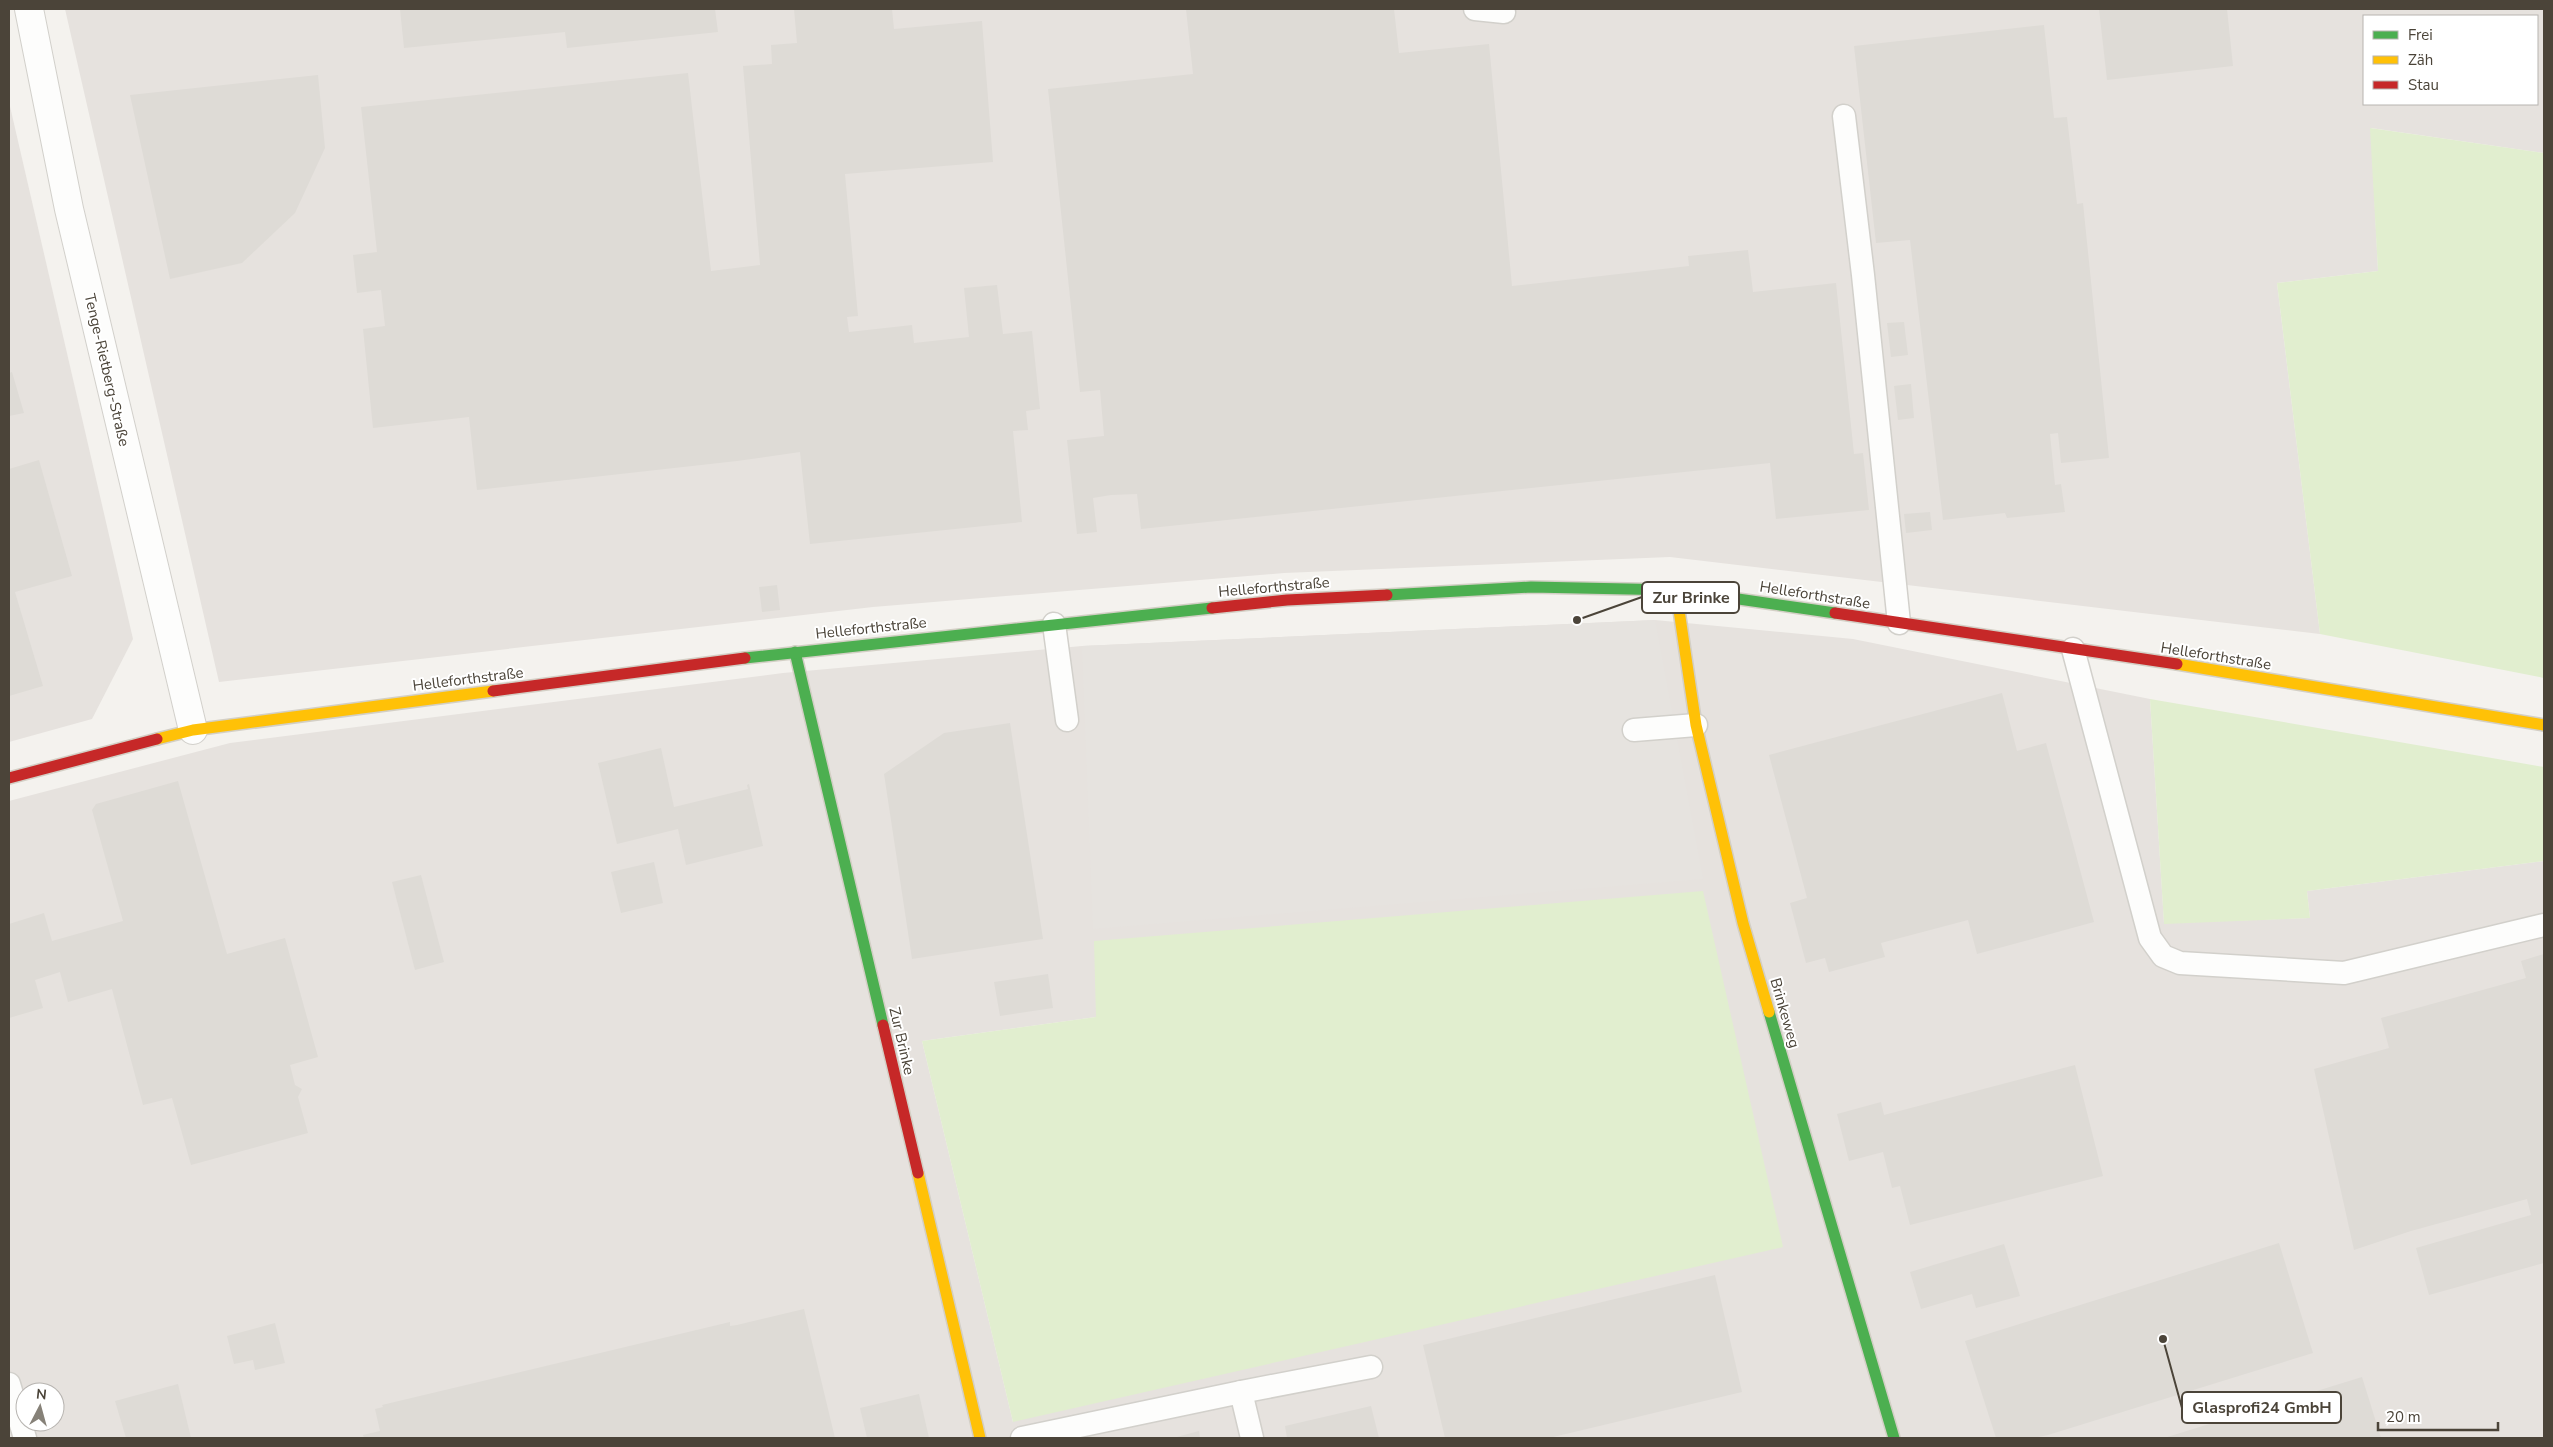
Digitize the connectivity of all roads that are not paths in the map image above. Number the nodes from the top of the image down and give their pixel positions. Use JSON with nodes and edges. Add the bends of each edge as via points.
{"nodes":[{"id":1,"x":29,"y":9,"type":"edge"},
{"id":2,"x":1475,"y":9,"type":"edge"},
{"id":3,"x":1504,"y":12,"type":"dead end"},
{"id":4,"x":1844,"y":116,"type":"dead end"},
{"id":5,"x":1676,"y":590,"type":"junction"},
{"id":6,"x":1899,"y":623,"type":"junction"},
{"id":7,"x":1054,"y":624,"type":"junction"},
{"id":8,"x":2073,"y":649,"type":"junction"},
{"id":9,"x":795,"y":652,"type":"junction"},
{"id":10,"x":1067,"y":720,"type":"dead end"},
{"id":11,"x":1696,"y":725,"type":"junction"},
{"id":12,"x":2544,"y":725,"type":"edge"},
{"id":13,"x":193,"y":730,"type":"junction"},
{"id":14,"x":1634,"y":730,"type":"dead end"},
{"id":15,"x":9,"y":778,"type":"edge"},
{"id":16,"x":2544,"y":925,"type":"edge"},
{"id":17,"x":1371,"y":1367,"type":"dead end"},
{"id":18,"x":9,"y":1384,"type":"edge"},
{"id":19,"x":1241,"y":1392,"type":"junction"},
{"id":20,"x":25,"y":1438,"type":"edge"},
{"id":21,"x":980,"y":1438,"type":"edge"},
{"id":22,"x":1022,"y":1438,"type":"edge"},
{"id":23,"x":1252,"y":1438,"type":"edge"},
{"id":24,"x":1894,"y":1438,"type":"edge"}],
"edges":[{"from":1,"to":13,"type":"street","name":"Tenge-Rietberg-Straße","via":[[69,209]]},
{"from":2,"to":3,"type":"lane"},
{"from":4,"to":6,"type":"lane"},
{"from":5,"to":6,"type":"street","name":"Helleforthstraße"},
{"from":5,"to":7,"type":"street","name":"Helleforthstraße","via":[[1531,587],[1287,600]]},
{"from":5,"to":11,"type":"street","name":"Brinkeweg"},
{"from":6,"to":8,"type":"street","name":"Helleforthstraße"},
{"from":7,"to":9,"type":"street","name":"Helleforthstraße"},
{"from":7,"to":10,"type":"lane"},
{"from":8,"to":12,"type":"street","name":"Helleforthstraße"},
{"from":8,"to":16,"type":"lane","via":[[2150,938],[2163,956],[2180,963],[2344,973]]},
{"from":9,"to":13,"type":"street","name":"Helleforthstraße"},
{"from":9,"to":21,"type":"street","name":"Zur Brinke"},
{"from":11,"to":14,"type":"lane"},
{"from":11,"to":24,"type":"street","name":"Brinkeweg","via":[[1743,923]]},
{"from":13,"to":15,"type":"street","name":"Helleforthstraße"},
{"from":17,"to":19,"type":"lane"},
{"from":18,"to":20,"type":"lane"},
{"from":19,"to":22,"type":"lane"},
{"from":19,"to":23,"type":"lane"}]}
